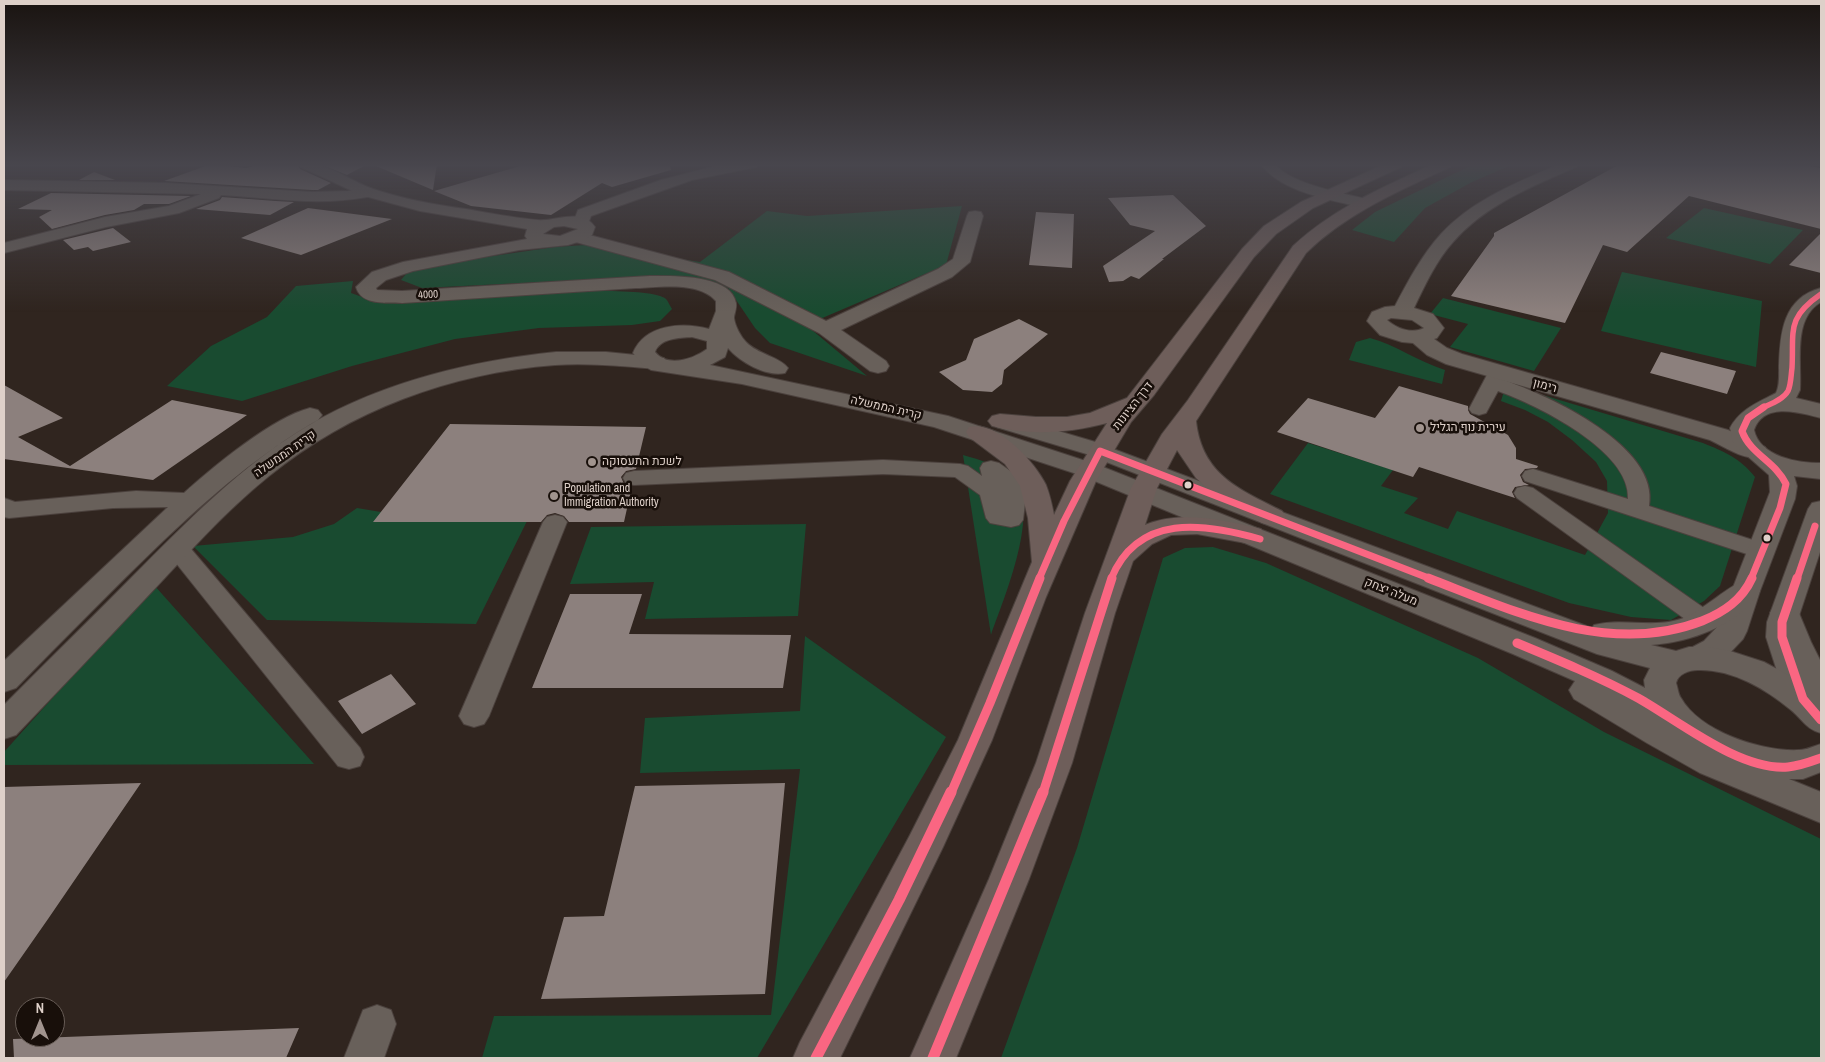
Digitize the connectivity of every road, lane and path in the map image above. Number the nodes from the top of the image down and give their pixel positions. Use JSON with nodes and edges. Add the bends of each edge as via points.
{"nodes":[{"id":1,"x":153,"y":214,"type":"edge"},
{"id":2,"x":453,"y":214,"type":"edge"},
{"id":3,"x":584,"y":214,"type":"edge"},
{"id":4,"x":1293,"y":214,"type":"edge"},
{"id":5,"x":1346,"y":214,"type":"edge"},
{"id":6,"x":1478,"y":214,"type":"edge"},
{"id":7,"x":974,"y":216,"type":"dead end"},
{"id":8,"x":579,"y":230,"type":"junction"},
{"id":9,"x":538,"y":231,"type":"junction"},
{"id":10,"x":553,"y":241,"type":"junction"},
{"id":11,"x":4,"y":248,"type":"edge"},
{"id":12,"x":501,"y":248,"type":"junction"},
{"id":13,"x":637,"y":283,"type":"junction"},
{"id":14,"x":1821,"y":294,"type":"edge"},
{"id":15,"x":724,"y":318,"type":"junction"},
{"id":16,"x":826,"y":330,"type":"junction"},
{"id":17,"x":718,"y":342,"type":"junction"},
{"id":18,"x":668,"y":350,"type":"junction"},
{"id":19,"x":878,"y":366,"type":"dead end"},
{"id":20,"x":777,"y":368,"type":"junction"},
{"id":21,"x":1496,"y":378,"type":"junction"},
{"id":22,"x":1137,"y":401,"type":"junction"},
{"id":23,"x":1772,"y":404,"type":"junction"},
{"id":24,"x":1479,"y":409,"type":"dead end"},
{"id":25,"x":1821,"y":410,"type":"edge"},
{"id":26,"x":1184,"y":420,"type":"junction"},
{"id":27,"x":1748,"y":420,"type":"junction"},
{"id":28,"x":1678,"y":422,"type":"junction"},
{"id":29,"x":989,"y":426,"type":"junction"},
{"id":30,"x":1761,"y":456,"type":"junction"},
{"id":31,"x":1094,"y":461,"type":"junction"},
{"id":32,"x":1821,"y":472,"type":"edge"},
{"id":33,"x":634,"y":478,"type":"dead end"},
{"id":34,"x":1148,"y":481,"type":"junction"},
{"id":35,"x":190,"y":501,"type":"junction"},
{"id":36,"x":1039,"y":502,"type":"junction"},
{"id":37,"x":4,"y":506,"type":"edge"},
{"id":38,"x":1821,"y":509,"type":"edge"},
{"id":39,"x":1637,"y":511,"type":"junction"},
{"id":40,"x":555,"y":522,"type":"dead end"},
{"id":41,"x":1261,"y":526,"type":"junction"},
{"id":42,"x":177,"y":548,"type":"junction"},
{"id":43,"x":1762,"y":551,"type":"junction"},
{"id":44,"x":1120,"y":557,"type":"junction"},
{"id":45,"x":1046,"y":563,"type":"junction"},
{"id":46,"x":1745,"y":591,"type":"junction"},
{"id":47,"x":1537,"y":620,"type":"junction"},
{"id":48,"x":1705,"y":621,"type":"junction"},
{"id":49,"x":1483,"y":629,"type":"junction"},
{"id":50,"x":1686,"y":661,"type":"junction"},
{"id":51,"x":4,"y":680,"type":"edge"},
{"id":52,"x":1815,"y":701,"type":"edge"},
{"id":53,"x":474,"y":716,"type":"dead end"},
{"id":54,"x":4,"y":726,"type":"edge"},
{"id":55,"x":1688,"y":727,"type":"junction"},
{"id":56,"x":349,"y":757,"type":"dead end"},
{"id":57,"x":1821,"y":758,"type":"edge"},
{"id":58,"x":1767,"y":764,"type":"junction"},
{"id":59,"x":1821,"y":780,"type":"edge"},
{"id":60,"x":1821,"y":808,"type":"edge"},
{"id":61,"x":816,"y":1058,"type":"edge"},
{"id":62,"x":933,"y":1058,"type":"edge"}],
"edges":[{"from":1,"to":11,"type":"street","via":[[104,222]]},
{"from":2,"to":9,"type":"street","name":"4000"},
{"from":3,"to":8,"type":"street"},
{"from":4,"to":22,"type":"highway","name":"דרך הציונות","via":[[1259,241]]},
{"from":5,"to":26,"type":"highway","via":[[1329,223],[1299,250],[1198,404]]},
{"from":6,"to":21,"type":"street","name":"רימון","via":[[1448,236],[1428,263],[1402,313],[1385,314],[1377,321],[1394,333],[1419,336],[1437,352]]},
{"from":7,"to":16,"type":"street","via":[[961,262],[945,273]]},
{"from":8,"to":9,"type":"street","name":"4000","via":[[559,222]]},
{"from":8,"to":10,"type":"street","name":"4000"},
{"from":8,"to":16,"type":"street","via":[[722,276]]},
{"from":9,"to":10,"type":"street","name":"4000","via":[[537,238]]},
{"from":9,"to":12,"type":"street","name":"4000"},
{"from":10,"to":12,"type":"street","name":"4000"},
{"from":12,"to":13,"type":"street","name":"4000","via":[[390,271],[372,280],[366,287],[367,291],[372,295],[402,297]]},
{"from":13,"to":15,"type":"street","name":"4000","via":[[675,282],[706,286],[724,297]]},
{"from":13,"to":18,"type":"street","name":"4000","via":[[676,285],[702,293],[712,305],[707,314]]},
{"from":14,"to":23,"type":"street","via":[[1808,300],[1793,322],[1789,390],[1785,397]]},
{"from":15,"to":17,"type":"street","name":"4000"},
{"from":15,"to":20,"type":"street","via":[[736,346],[754,359]]},
{"from":16,"to":19,"type":"street"},
{"from":17,"to":18,"type":"street","name":"קרית הממשלה","via":[[706,334]]},
{"from":17,"to":18,"type":"street","name":"קרית הממשלה","via":[[717,352],[710,358],[692,364]]},
{"from":17,"to":20,"type":"street","name":"קרית הממשלה","via":[[729,356]]},
{"from":18,"to":29,"type":"street","name":"קרית הממשלה","via":[[742,377]]},
{"from":18,"to":35,"type":"street","name":"קרית הממשלה","via":[[630,343],[541,347],[440,364],[375,385],[273,436]]},
{"from":18,"to":42,"type":"street","name":"קרית הממשלה","via":[[608,358],[507,364],[448,376],[390,395],[324,427],[276,458]]},
{"from":20,"to":29,"type":"street","name":"קרית הממשלה","via":[[907,396]]},
{"from":21,"to":24,"type":"street"},
{"from":21,"to":28,"type":"street","name":"רימון"},
{"from":21,"to":39,"type":"street","via":[[1567,415],[1610,447],[1636,481],[1639,494]]},
{"from":22,"to":29,"type":"highway","via":[[1112,414],[1077,424]]},
{"from":22,"to":31,"type":"highway","name":"דרך הציונות","via":[[1121,419]]},
{"from":23,"to":25,"type":"street","via":[[1801,405]]},
{"from":23,"to":27,"type":"street"},
{"from":26,"to":34,"type":"highway"},
{"from":26,"to":41,"type":"highway","via":[[1190,452],[1209,478],[1232,494]]},
{"from":27,"to":28,"type":"street","name":"רימון","via":[[1717,425]]},
{"from":27,"to":30,"type":"street","via":[[1742,432],[1746,442]]},
{"from":28,"to":30,"type":"street","name":"רימון","via":[[1719,434]]},
{"from":29,"to":31,"type":"street","name":"קרית הממשלה"},
{"from":29,"to":36,"type":"highway","via":[[1030,478]]},
{"from":30,"to":32,"type":"street"},
{"from":30,"to":43,"type":"street","via":[[1781,473],[1786,483]]},
{"from":31,"to":34,"type":"street","name":"מעלה יצחק"},
{"from":31,"to":45,"type":"highway","name":"דרך הציונות"},
{"from":33,"to":36,"type":"street","via":[[883,467],[960,471],[991,492],[998,518],[1012,520],[1015,496],[993,476],[991,468]]},
{"from":34,"to":41,"type":"street","name":"מעלה יצחק"},
{"from":34,"to":44,"type":"highway"},
{"from":35,"to":37,"type":"street","via":[[131,498],[48,508],[9,510]]},
{"from":35,"to":51,"type":"street","name":"קרית הממשלה"},
{"from":36,"to":45,"type":"highway"},
{"from":38,"to":52,"type":"street","via":[[1785,613],[1794,643],[1811,672]]},
{"from":39,"to":43,"type":"street"},
{"from":39,"to":48,"type":"street","via":[[1529,484]]},
{"from":40,"to":53,"type":"street"},
{"from":41,"to":44,"type":"highway","via":[[1162,528],[1145,535]]},
{"from":41,"to":47,"type":"street","name":"מעלה יצחק"},
{"from":41,"to":49,"type":"street","name":"מעלה יצחק"},
{"from":42,"to":54,"type":"street","name":"קרית הממשלה"},
{"from":42,"to":56,"type":"street"},
{"from":43,"to":46,"type":"street"},
{"from":44,"to":62,"type":"highway","via":[[1054,763]]},
{"from":45,"to":61,"type":"highway","name":"דרך הציונות","via":[[975,740]]},
{"from":46,"to":48,"type":"street","via":[[1724,610]]},
{"from":46,"to":50,"type":"street","via":[[1732,631],[1715,649]]},
{"from":47,"to":48,"type":"street","via":[[1592,632],[1625,635],[1676,633]]},
{"from":47,"to":50,"type":"street","name":"מעלה יצחק","via":[[1608,646]]},
{"from":49,"to":55,"type":"street","name":"מעלה יצחק","via":[[1600,679]]},
{"from":49,"to":60,"type":"street","via":[[1713,763]]},
{"from":50,"to":52,"type":"street","name":"מעלה יצחק","via":[[1716,660],[1762,674]]},
{"from":50,"to":55,"type":"street","via":[[1665,670],[1660,681],[1662,695]]},
{"from":55,"to":58,"type":"street","via":[[1738,756]]},
{"from":57,"to":58,"type":"street","via":[[1813,764],[1792,767]]},
{"from":58,"to":59,"type":"street"}]}
